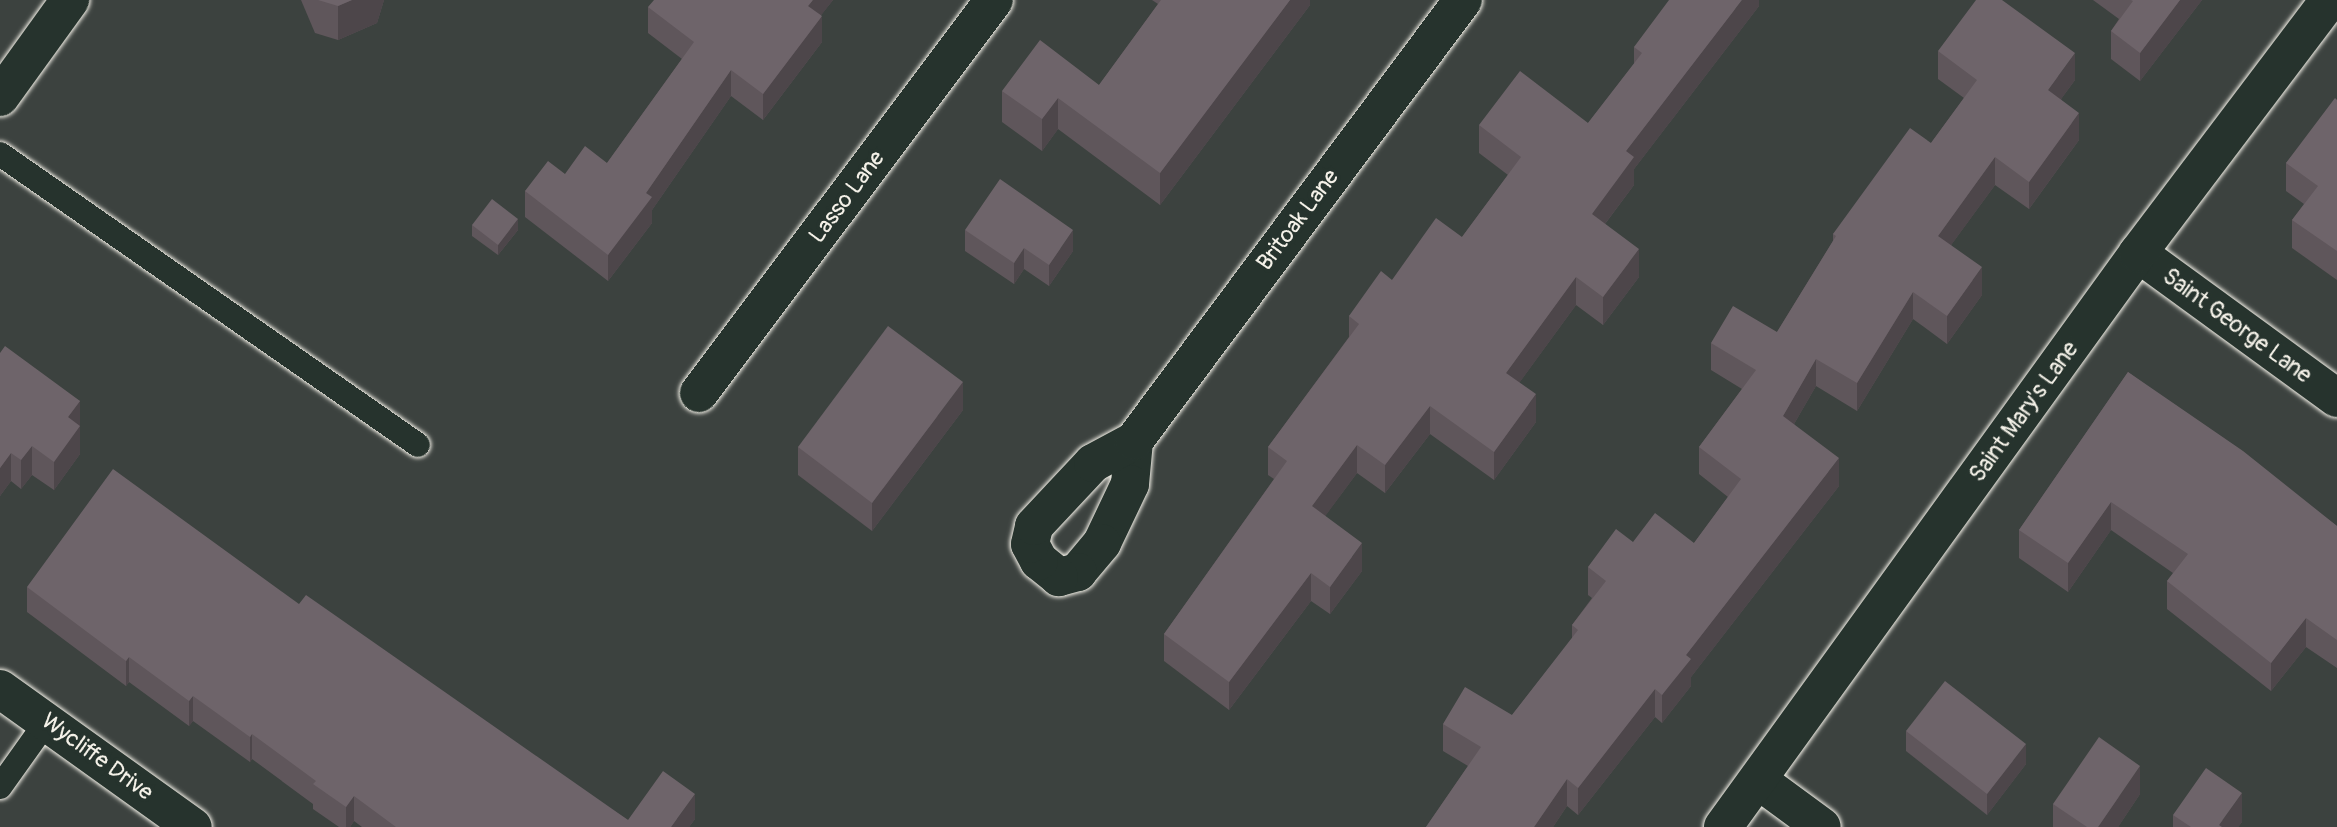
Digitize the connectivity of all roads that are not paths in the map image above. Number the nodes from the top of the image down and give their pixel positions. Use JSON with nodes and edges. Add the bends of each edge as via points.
{"nodes":[{"id":1,"x":70,"y":0,"type":"edge"},
{"id":2,"x":994,"y":0,"type":"edge"},
{"id":3,"x":1463,"y":0,"type":"edge"},
{"id":4,"x":2329,"y":0,"type":"edge"},
{"id":5,"x":0,"y":97,"type":"edge"},
{"id":6,"x":0,"y":154,"type":"edge"},
{"id":7,"x":2138,"y":253,"type":"junction"},
{"id":8,"x":699,"y":393,"type":"dead end"},
{"id":9,"x":2337,"y":398,"type":"edge"},
{"id":10,"x":1134,"y":441,"type":"dead end"},
{"id":11,"x":418,"y":445,"type":"dead end"},
{"id":12,"x":0,"y":689,"type":"edge"},
{"id":13,"x":47,"y":721,"type":"junction"},
{"id":14,"x":1758,"y":780,"type":"junction"},
{"id":15,"x":0,"y":787,"type":"edge"},
{"id":16,"x":193,"y":827,"type":"edge"},
{"id":17,"x":1723,"y":827,"type":"edge"},
{"id":18,"x":1822,"y":827,"type":"edge"}],
"edges":[{"from":1,"to":5,"type":"street"},
{"from":2,"to":8,"type":"street","name":"Lasso Lane"},
{"from":3,"to":10,"type":"street","name":"Britoak Lane"},
{"from":4,"to":7,"type":"street","name":"Saint Mary's Lane"},
{"from":6,"to":11,"type":"lane"},
{"from":7,"to":9,"type":"street","name":"Saint George Lane"},
{"from":7,"to":14,"type":"street","name":"Saint Mary's Lane"},
{"from":12,"to":13,"type":"street","name":"Wycliffe Drive"},
{"from":13,"to":15,"type":"lane"},
{"from":13,"to":16,"type":"street","name":"Wycliffe Drive"},
{"from":14,"to":17,"type":"street","name":"Saint Mary's Lane"},
{"from":14,"to":18,"type":"street"}]}
